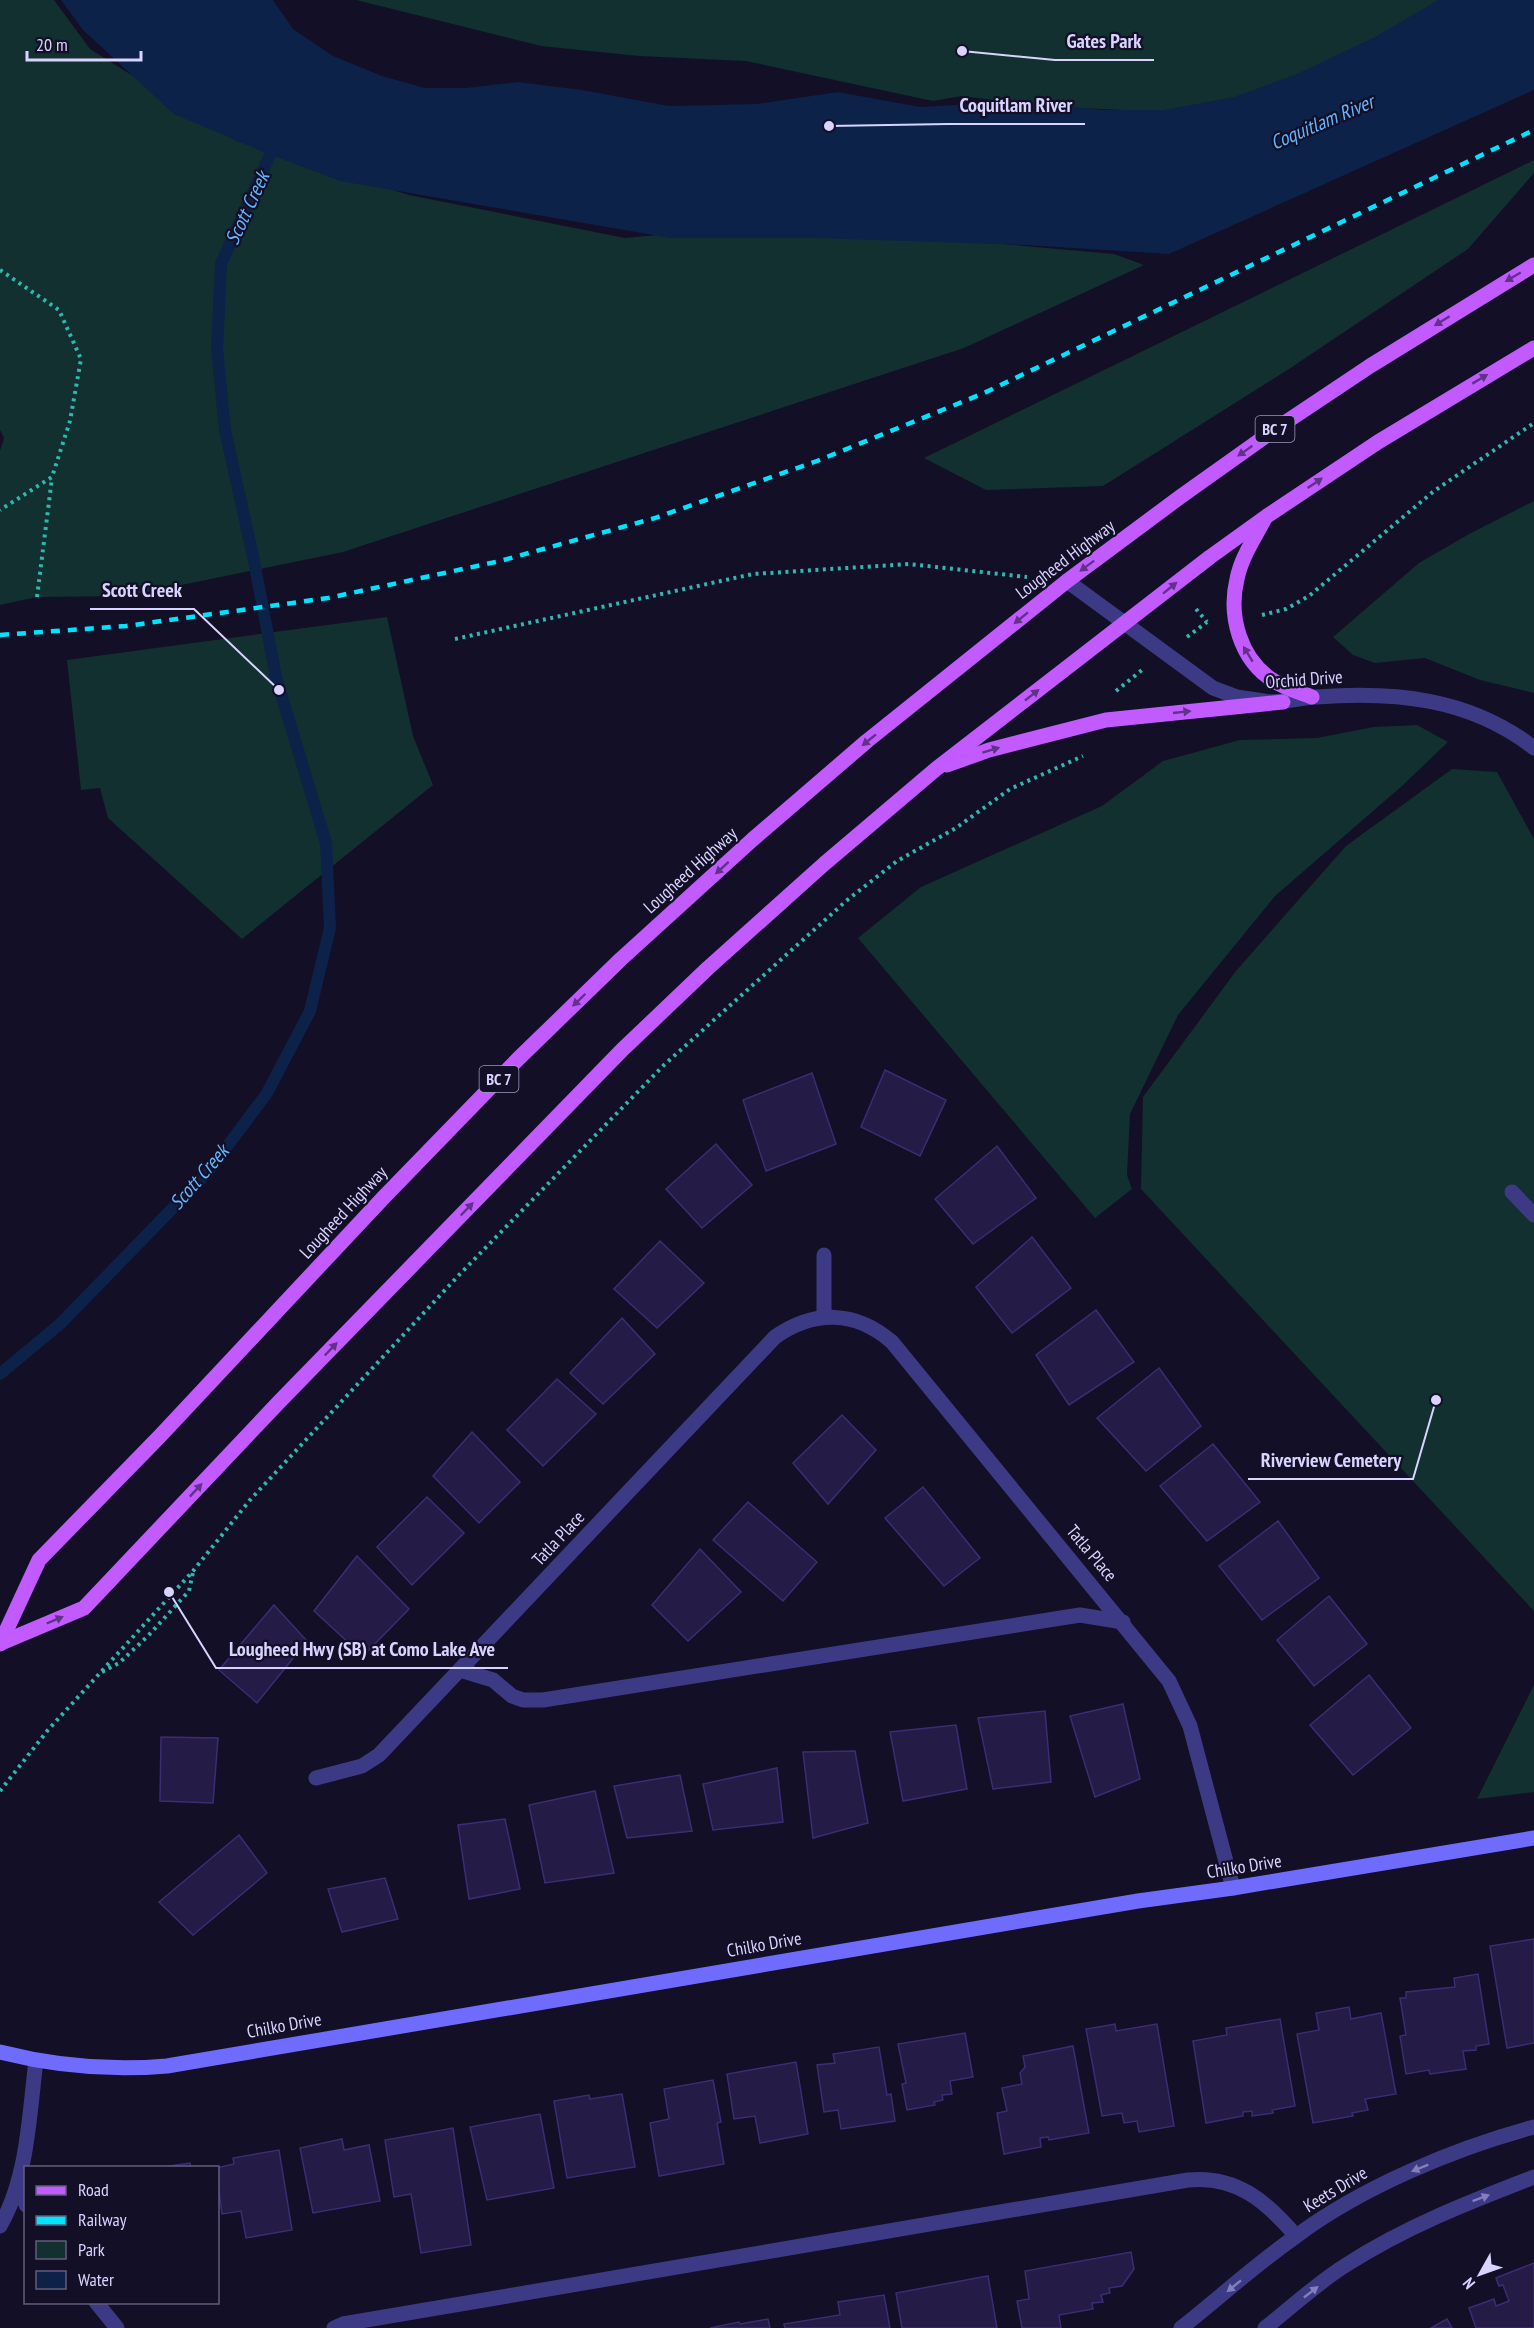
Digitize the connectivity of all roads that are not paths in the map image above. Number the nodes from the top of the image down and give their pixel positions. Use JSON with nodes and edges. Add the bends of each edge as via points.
{"nodes":[{"id":1,"x":1534,"y":265,"type":"edge"},
{"id":2,"x":1534,"y":348,"type":"edge"},
{"id":3,"x":1267,"y":516,"type":"junction"},
{"id":4,"x":1067,"y":581,"type":"junction"},
{"id":5,"x":1125,"y":624,"type":"junction"},
{"id":6,"x":1312,"y":697,"type":"junction"},
{"id":7,"x":1283,"y":702,"type":"junction"},
{"id":8,"x":1534,"y":748,"type":"edge"},
{"id":9,"x":936,"y":769,"type":"junction"},
{"id":10,"x":1512,"y":1192,"type":"dead end"},
{"id":11,"x":1534,"y":1215,"type":"edge"},
{"id":12,"x":824,"y":1255,"type":"dead end"},
{"id":13,"x":824,"y":1317,"type":"junction"},
{"id":14,"x":1123,"y":1622,"type":"junction"},
{"id":15,"x":0,"y":1643,"type":"edge"},
{"id":16,"x":460,"y":1670,"type":"junction"},
{"id":17,"x":316,"y":1778,"type":"dead end"},
{"id":18,"x":1534,"y":1838,"type":"edge"},
{"id":19,"x":1233,"y":1888,"type":"junction"},
{"id":20,"x":0,"y":2052,"type":"edge"},
{"id":21,"x":36,"y":2061,"type":"junction"},
{"id":22,"x":1534,"y":2127,"type":"edge"},
{"id":23,"x":1534,"y":2178,"type":"edge"},
{"id":24,"x":19,"y":2184,"type":"junction"},
{"id":25,"x":24,"y":2199,"type":"edge"},
{"id":26,"x":0,"y":2226,"type":"edge"},
{"id":27,"x":1296,"y":2236,"type":"junction"},
{"id":28,"x":98,"y":2304,"type":"edge"},
{"id":29,"x":117,"y":2328,"type":"edge"},
{"id":30,"x":334,"y":2328,"type":"edge"},
{"id":31,"x":1181,"y":2328,"type":"edge"},
{"id":32,"x":1266,"y":2328,"type":"edge"}],
"edges":[{"from":1,"to":4,"type":"main road","name":"Lougheed Highway","number":"BC 7","one_way":true,"via":[[1275,430]]},
{"from":3,"to":2,"type":"main road","name":"Lougheed Highway","number":"BC 7","one_way":true,"via":[[1378,442]]},
{"from":5,"to":3,"type":"main road","name":"Lougheed Highway","number":"BC 7","one_way":true},
{"from":6,"to":3,"type":"main road","one_way":true,"via":[[1263,674],[1246,651],[1238,629],[1234,598],[1237,577]]},
{"from":4,"to":5,"type":"street","name":"Orchid Drive"},
{"from":4,"to":15,"type":"main road","name":"Lougheed Highway","number":"BC 7","one_way":true,"via":[[867,741],[752,840],[518,1059],[39,1560]]},
{"from":5,"to":7,"type":"street","name":"Orchid Drive","via":[[1213,688],[1258,702]]},
{"from":9,"to":5,"type":"main road","name":"Lougheed Highway","number":"BC 7","one_way":true},
{"from":6,"to":7,"type":"street","name":"Orchid Drive"},
{"from":6,"to":8,"type":"street","name":"Orchid Drive","via":[[1385,694],[1443,703],[1497,724]]},
{"from":9,"to":7,"type":"main road","one_way":true,"via":[[989,750],[1106,720]]},
{"from":15,"to":9,"type":"main road","name":"Lougheed Highway","number":"BC 7","one_way":true,"via":[[84,1608],[622,1050],[806,880]]},
{"from":10,"to":11,"type":"street"},
{"from":12,"to":13,"type":"street"},
{"from":13,"to":14,"type":"street","name":"Tatla Place","via":[[873,1327],[892,1342]]},
{"from":13,"to":16,"type":"street","name":"Tatla Place","via":[[804,1320],[775,1337]]},
{"from":14,"to":16,"type":"street","via":[[1080,1615],[543,1700],[523,1700],[493,1680]]},
{"from":14,"to":19,"type":"street","name":"Tatla Place","via":[[1169,1681],[1190,1726]]},
{"from":16,"to":17,"type":"street","name":"Tatla Place","via":[[373,1760]]},
{"from":18,"to":19,"type":"street","name":"Chilko Drive"},
{"from":19,"to":21,"type":"street","name":"Chilko Drive","via":[[167,2066],[105,2068]]},
{"from":20,"to":21,"type":"street","name":"Chilko Drive"},
{"from":21,"to":24,"type":"street"},
{"from":22,"to":27,"type":"street","name":"Keets Drive","one_way":true,"via":[[1472,2147],[1382,2184]]},
{"from":32,"to":23,"type":"street","one_way":true,"via":[[1344,2266],[1396,2235],[1458,2206]]},
{"from":24,"to":25,"type":"street"},
{"from":24,"to":26,"type":"street"},
{"from":27,"to":30,"type":"street","via":[[1261,2199],[1245,2189],[1210,2179],[1188,2180]]},
{"from":27,"to":31,"type":"street","name":"Keets Drive","one_way":true},
{"from":28,"to":29,"type":"street"}]}
